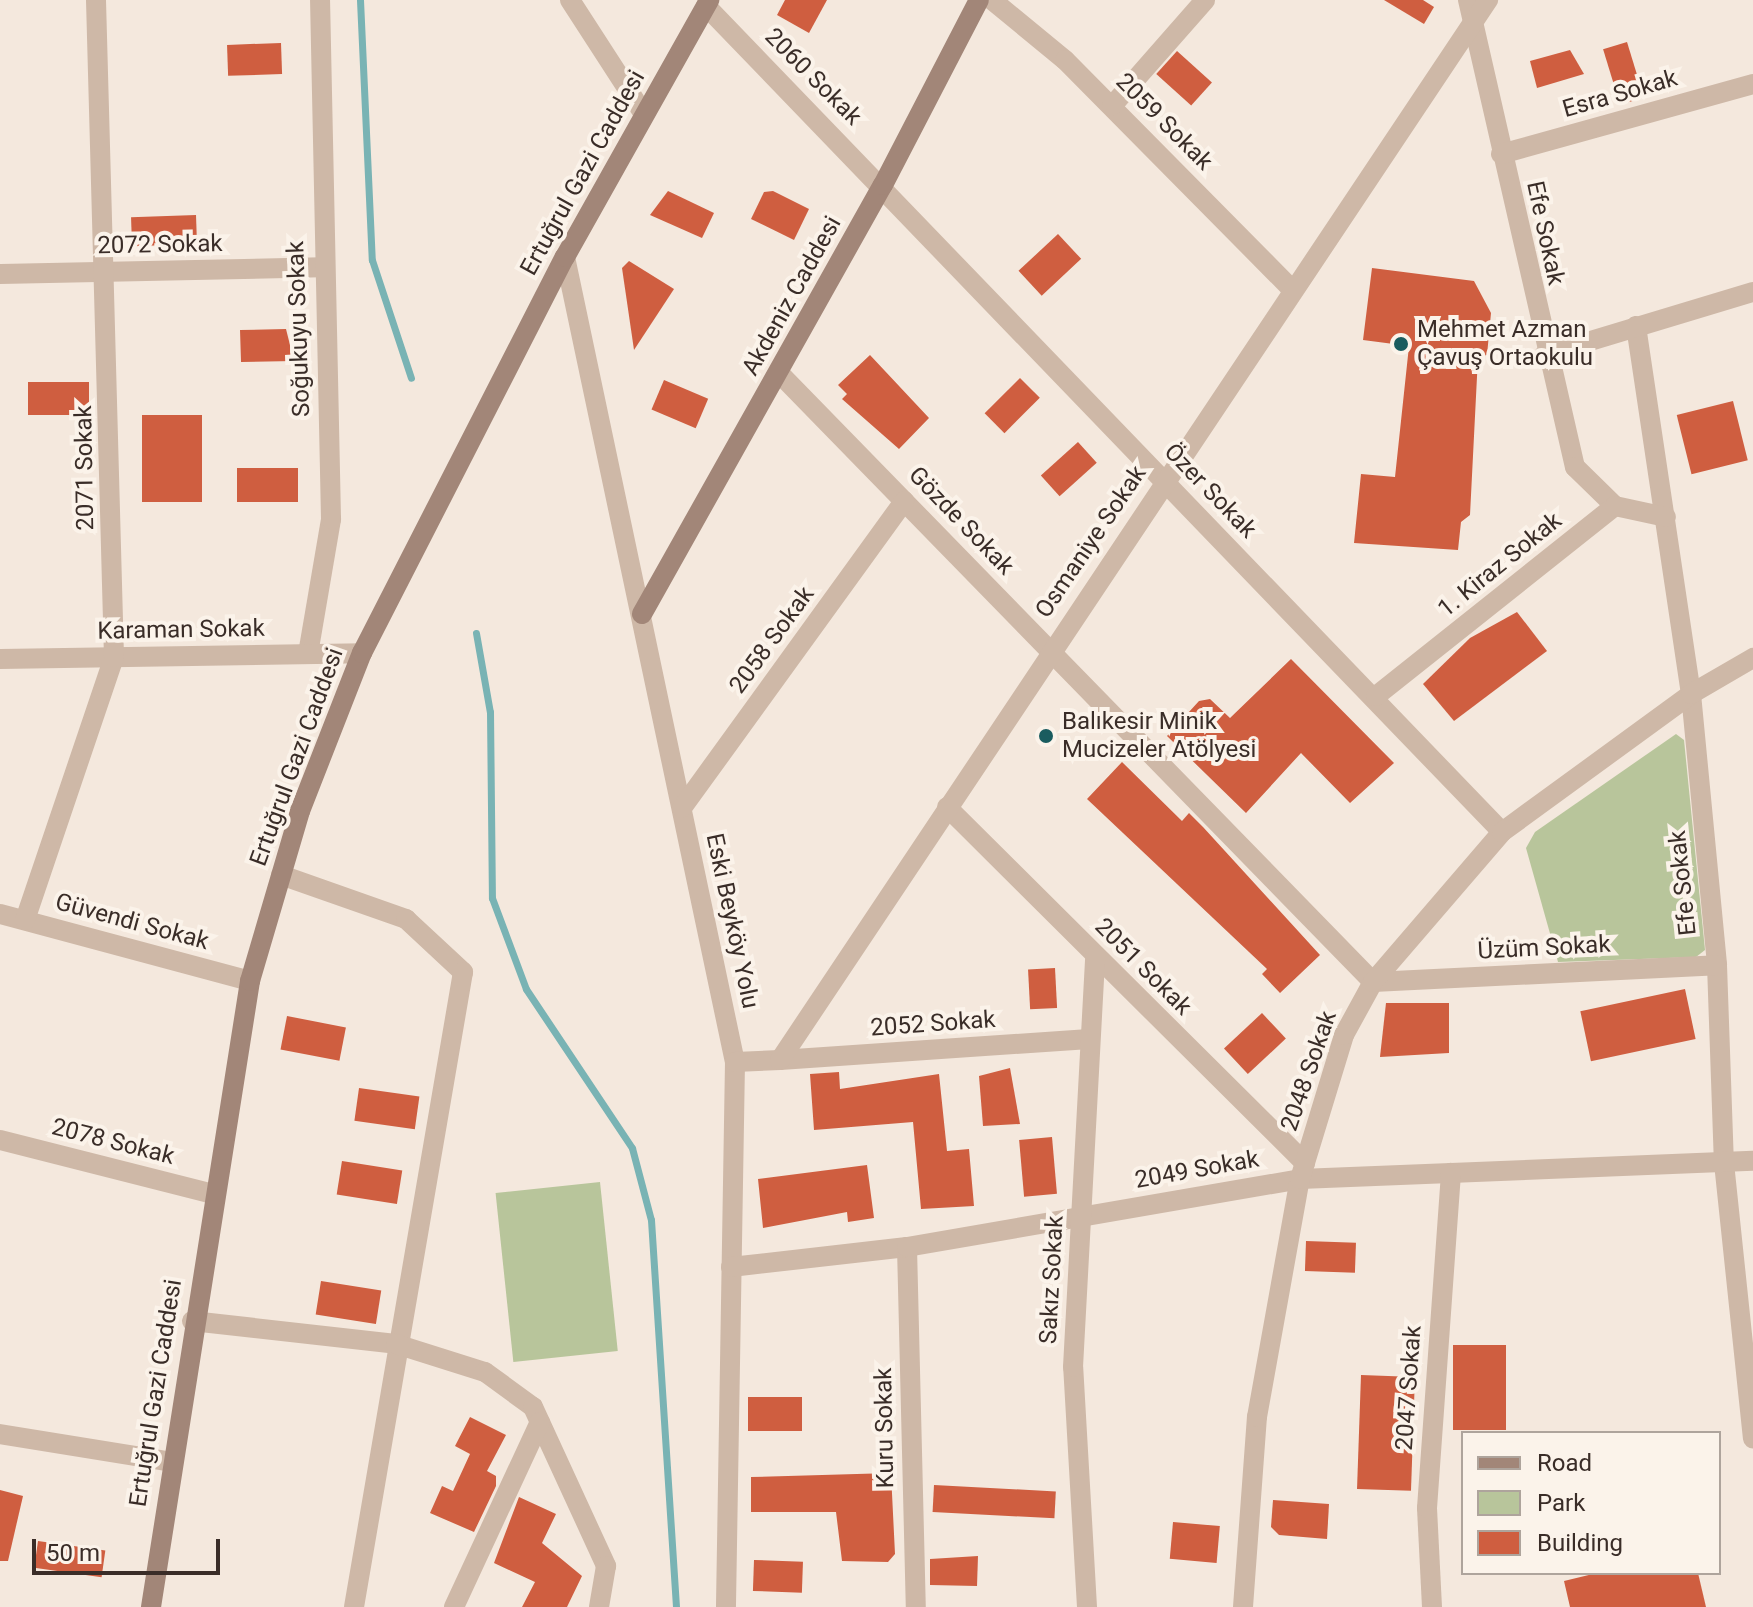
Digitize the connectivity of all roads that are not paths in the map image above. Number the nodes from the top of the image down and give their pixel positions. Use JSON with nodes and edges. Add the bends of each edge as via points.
{"nodes":[{"id":1,"x":96,"y":0,"type":"edge"},
{"id":2,"x":320,"y":0,"type":"edge"},
{"id":3,"x":570,"y":0,"type":"edge"},
{"id":4,"x":979,"y":0,"type":"edge"},
{"id":5,"x":992,"y":0,"type":"edge"},
{"id":6,"x":1205,"y":0,"type":"edge"},
{"id":7,"x":1488,"y":0,"type":"edge"},
{"id":8,"x":708,"y":3,"type":"edge"},
{"id":9,"x":1470,"y":8,"type":"edge"},
{"id":10,"x":1753,"y":84,"type":"edge"},
{"id":11,"x":1112,"y":106,"type":"junction"},
{"id":12,"x":643,"y":113,"type":"junction"},
{"id":13,"x":1501,"y":154,"type":"junction"},
{"id":14,"x":883,"y":185,"type":"junction"},
{"id":15,"x":565,"y":257,"type":"junction"},
{"id":16,"x":321,"y":267,"type":"junction"},
{"id":17,"x":108,"y":272,"type":"junction"},
{"id":18,"x":0,"y":274,"type":"edge"},
{"id":19,"x":1291,"y":288,"type":"junction"},
{"id":20,"x":1753,"y":292,"type":"edge"},
{"id":21,"x":1636,"y":326,"type":"junction"},
{"id":22,"x":1544,"y":355,"type":"junction"},
{"id":23,"x":779,"y":373,"type":"junction"},
{"id":24,"x":1163,"y":481,"type":"junction"},
{"id":25,"x":904,"y":501,"type":"junction"},
{"id":26,"x":1615,"y":506,"type":"junction"},
{"id":27,"x":1666,"y":517,"type":"junction"},
{"id":28,"x":642,"y":614,"type":"junction"},
{"id":29,"x":1049,"y":649,"type":"junction"},
{"id":30,"x":362,"y":653,"type":"junction"},
{"id":31,"x":308,"y":654,"type":"junction"},
{"id":32,"x":114,"y":657,"type":"junction"},
{"id":33,"x":1753,"y":658,"type":"edge"},
{"id":34,"x":0,"y":659,"type":"edge"},
{"id":35,"x":1691,"y":694,"type":"junction"},
{"id":36,"x":1376,"y":696,"type":"junction"},
{"id":37,"x":947,"y":807,"type":"junction"},
{"id":38,"x":682,"y":808,"type":"junction"},
{"id":39,"x":1502,"y":832,"type":"junction"},
{"id":40,"x":281,"y":875,"type":"junction"},
{"id":41,"x":0,"y":914,"type":"edge"},
{"id":42,"x":25,"y":920,"type":"junction"},
{"id":43,"x":1095,"y":956,"type":"junction"},
{"id":44,"x":1717,"y":965,"type":"junction"},
{"id":45,"x":250,"y":981,"type":"junction"},
{"id":46,"x":1373,"y":982,"type":"junction"},
{"id":47,"x":1089,"y":1039,"type":"junction"},
{"id":48,"x":780,"y":1060,"type":"junction"},
{"id":49,"x":735,"y":1062,"type":"junction"},
{"id":50,"x":0,"y":1140,"type":"edge"},
{"id":51,"x":1753,"y":1161,"type":"edge"},
{"id":52,"x":1724,"y":1163,"type":"junction"},
{"id":53,"x":1303,"y":1171,"type":"junction"},
{"id":54,"x":1451,"y":1173,"type":"junction"},
{"id":55,"x":214,"y":1194,"type":"junction"},
{"id":56,"x":1082,"y":1216,"type":"junction"},
{"id":57,"x":907,"y":1247,"type":"junction"},
{"id":58,"x":731,"y":1267,"type":"junction"},
{"id":59,"x":192,"y":1321,"type":"junction"},
{"id":60,"x":396,"y":1344,"type":"junction"},
{"id":61,"x":540,"y":1422,"type":"junction"},
{"id":62,"x":1752,"y":1426,"type":"edge"},
{"id":63,"x":0,"y":1434,"type":"edge"},
{"id":64,"x":172,"y":1462,"type":"junction"},
{"id":65,"x":151,"y":1607,"type":"edge"},
{"id":66,"x":354,"y":1607,"type":"edge"},
{"id":67,"x":454,"y":1607,"type":"edge"},
{"id":68,"x":599,"y":1607,"type":"edge"},
{"id":69,"x":726,"y":1607,"type":"edge"},
{"id":70,"x":916,"y":1607,"type":"edge"},
{"id":71,"x":1087,"y":1607,"type":"edge"},
{"id":72,"x":1243,"y":1607,"type":"edge"},
{"id":73,"x":1432,"y":1607,"type":"edge"}],
"edges":[{"from":1,"to":17,"type":"street","name":"2071 Sokak"},
{"from":2,"to":16,"type":"street","name":"Soğukuyu Sokak"},
{"from":3,"to":12,"type":"street"},
{"from":4,"to":14,"type":"main road","name":"Akdeniz Caddesi"},
{"from":5,"to":11,"type":"street","name":"2059 Sokak"},
{"from":6,"to":11,"type":"street"},
{"from":7,"to":9,"type":"street","name":"Osmaniye Sokak"},
{"from":8,"to":12,"type":"main road","name":"Ertuğrul Gazi Caddesi"},
{"from":8,"to":14,"type":"street","name":"2060 Sokak"},
{"from":9,"to":13,"type":"street","name":"Efe Sokak"},
{"from":9,"to":19,"type":"street","name":"Osmaniye Sokak"},
{"from":10,"to":13,"type":"street","name":"Esra Sokak"},
{"from":11,"to":19,"type":"street","name":"2059 Sokak"},
{"from":12,"to":15,"type":"main road","name":"Ertuğrul Gazi Caddesi"},
{"from":13,"to":22,"type":"street","name":"Efe Sokak"},
{"from":14,"to":23,"type":"main road","name":"Akdeniz Caddesi"},
{"from":14,"to":24,"type":"street","name":"Özer Sokak"},
{"from":15,"to":28,"type":"street","name":"Eski Beyköy Yolu"},
{"from":15,"to":30,"type":"main road","name":"Ertuğrul Gazi Caddesi"},
{"from":16,"to":17,"type":"street","name":"2072 Sokak"},
{"from":16,"to":31,"type":"street","name":"Soğukuyu Sokak","via":[[331,519]]},
{"from":17,"to":18,"type":"street","name":"2072 Sokak"},
{"from":17,"to":32,"type":"street","name":"2071 Sokak"},
{"from":19,"to":24,"type":"street","name":"Osmaniye Sokak"},
{"from":20,"to":21,"type":"street"},
{"from":21,"to":22,"type":"street"},
{"from":21,"to":27,"type":"street","name":"Efe Sokak"},
{"from":22,"to":26,"type":"street","name":"Efe Sokak","via":[[1575,467]]},
{"from":23,"to":25,"type":"street","name":"Gözde Sokak"},
{"from":23,"to":28,"type":"main road","name":"Akdeniz Caddesi"},
{"from":24,"to":29,"type":"street","name":"Osmaniye Sokak"},
{"from":24,"to":36,"type":"street","name":"Özer Sokak"},
{"from":25,"to":29,"type":"street","name":"Gözde Sokak"},
{"from":25,"to":38,"type":"street","name":"2058 Sokak"},
{"from":26,"to":27,"type":"street"},
{"from":26,"to":36,"type":"street","name":"1. Kiraz Sokak"},
{"from":27,"to":35,"type":"street","name":"Efe Sokak"},
{"from":28,"to":38,"type":"street","name":"Eski Beyköy Yolu"},
{"from":29,"to":37,"type":"street","name":"Osmaniye Sokak"},
{"from":29,"to":46,"type":"street","name":"Gözde Sokak"},
{"from":30,"to":31,"type":"street","name":"Karaman Sokak"},
{"from":30,"to":40,"type":"main road","name":"Ertuğrul Gazi Caddesi"},
{"from":31,"to":32,"type":"street","name":"Karaman Sokak"},
{"from":32,"to":34,"type":"street","name":"Karaman Sokak"},
{"from":32,"to":42,"type":"street","name":"2071 Sokak"},
{"from":33,"to":35,"type":"street","name":"2048 Sokak"},
{"from":35,"to":39,"type":"street","name":"2048 Sokak"},
{"from":35,"to":44,"type":"street","name":"Efe Sokak"},
{"from":36,"to":39,"type":"street","name":"Özer Sokak"},
{"from":37,"to":43,"type":"street","name":"2051 Sokak"},
{"from":37,"to":48,"type":"street","name":"Osmaniye Sokak"},
{"from":38,"to":49,"type":"street","name":"Eski Beyköy Yolu"},
{"from":39,"to":46,"type":"street","name":"2048 Sokak"},
{"from":40,"to":45,"type":"main road","name":"Ertuğrul Gazi Caddesi"},
{"from":40,"to":60,"type":"street","via":[[406,919],[463,972]]},
{"from":41,"to":42,"type":"street","name":"Güvendi Sokak"},
{"from":42,"to":45,"type":"street","name":"Güvendi Sokak"},
{"from":43,"to":47,"type":"street","name":"Sakız Sokak"},
{"from":43,"to":53,"type":"street","name":"2051 Sokak"},
{"from":44,"to":46,"type":"street","name":"Üzüm Sokak"},
{"from":44,"to":52,"type":"street","name":"Efe Sokak"},
{"from":45,"to":55,"type":"main road","name":"Ertuğrul Gazi Caddesi"},
{"from":46,"to":53,"type":"street","name":"2048 Sokak","via":[[1344,1035]]},
{"from":47,"to":48,"type":"street","name":"2052 Sokak"},
{"from":47,"to":56,"type":"street","name":"Sakız Sokak"},
{"from":48,"to":49,"type":"street"},
{"from":49,"to":58,"type":"street","name":"Eski Beyköy Yolu"},
{"from":50,"to":55,"type":"street","name":"2078 Sokak"},
{"from":51,"to":52,"type":"street","name":"2049 Sokak"},
{"from":52,"to":54,"type":"street","name":"2049 Sokak"},
{"from":52,"to":62,"type":"street","name":"Efe Sokak"},
{"from":53,"to":54,"type":"street","name":"2049 Sokak"},
{"from":53,"to":56,"type":"street","name":"2049 Sokak"},
{"from":53,"to":72,"type":"street","name":"2048 Sokak","via":[[1257,1417]]},
{"from":54,"to":73,"type":"street","name":"2047 Sokak","via":[[1427,1508]]},
{"from":55,"to":59,"type":"main road","name":"Ertuğrul Gazi Caddesi"},
{"from":56,"to":57,"type":"street","name":"2049 Sokak"},
{"from":56,"to":71,"type":"street","name":"Sakız Sokak","via":[[1073,1367]]},
{"from":57,"to":58,"type":"street","name":"2049 Sokak"},
{"from":57,"to":70,"type":"street","name":"Kuru Sokak"},
{"from":58,"to":69,"type":"street","name":"Eski Beyköy Yolu"},
{"from":59,"to":60,"type":"street"},
{"from":59,"to":64,"type":"main road","name":"Ertuğrul Gazi Caddesi"},
{"from":60,"to":61,"type":"street","via":[[485,1372],[533,1407]]},
{"from":60,"to":66,"type":"street"},
{"from":61,"to":67,"type":"street"},
{"from":61,"to":68,"type":"street","via":[[606,1566]]},
{"from":63,"to":64,"type":"street"},
{"from":64,"to":65,"type":"main road","name":"Ertuğrul Gazi Caddesi"}]}
